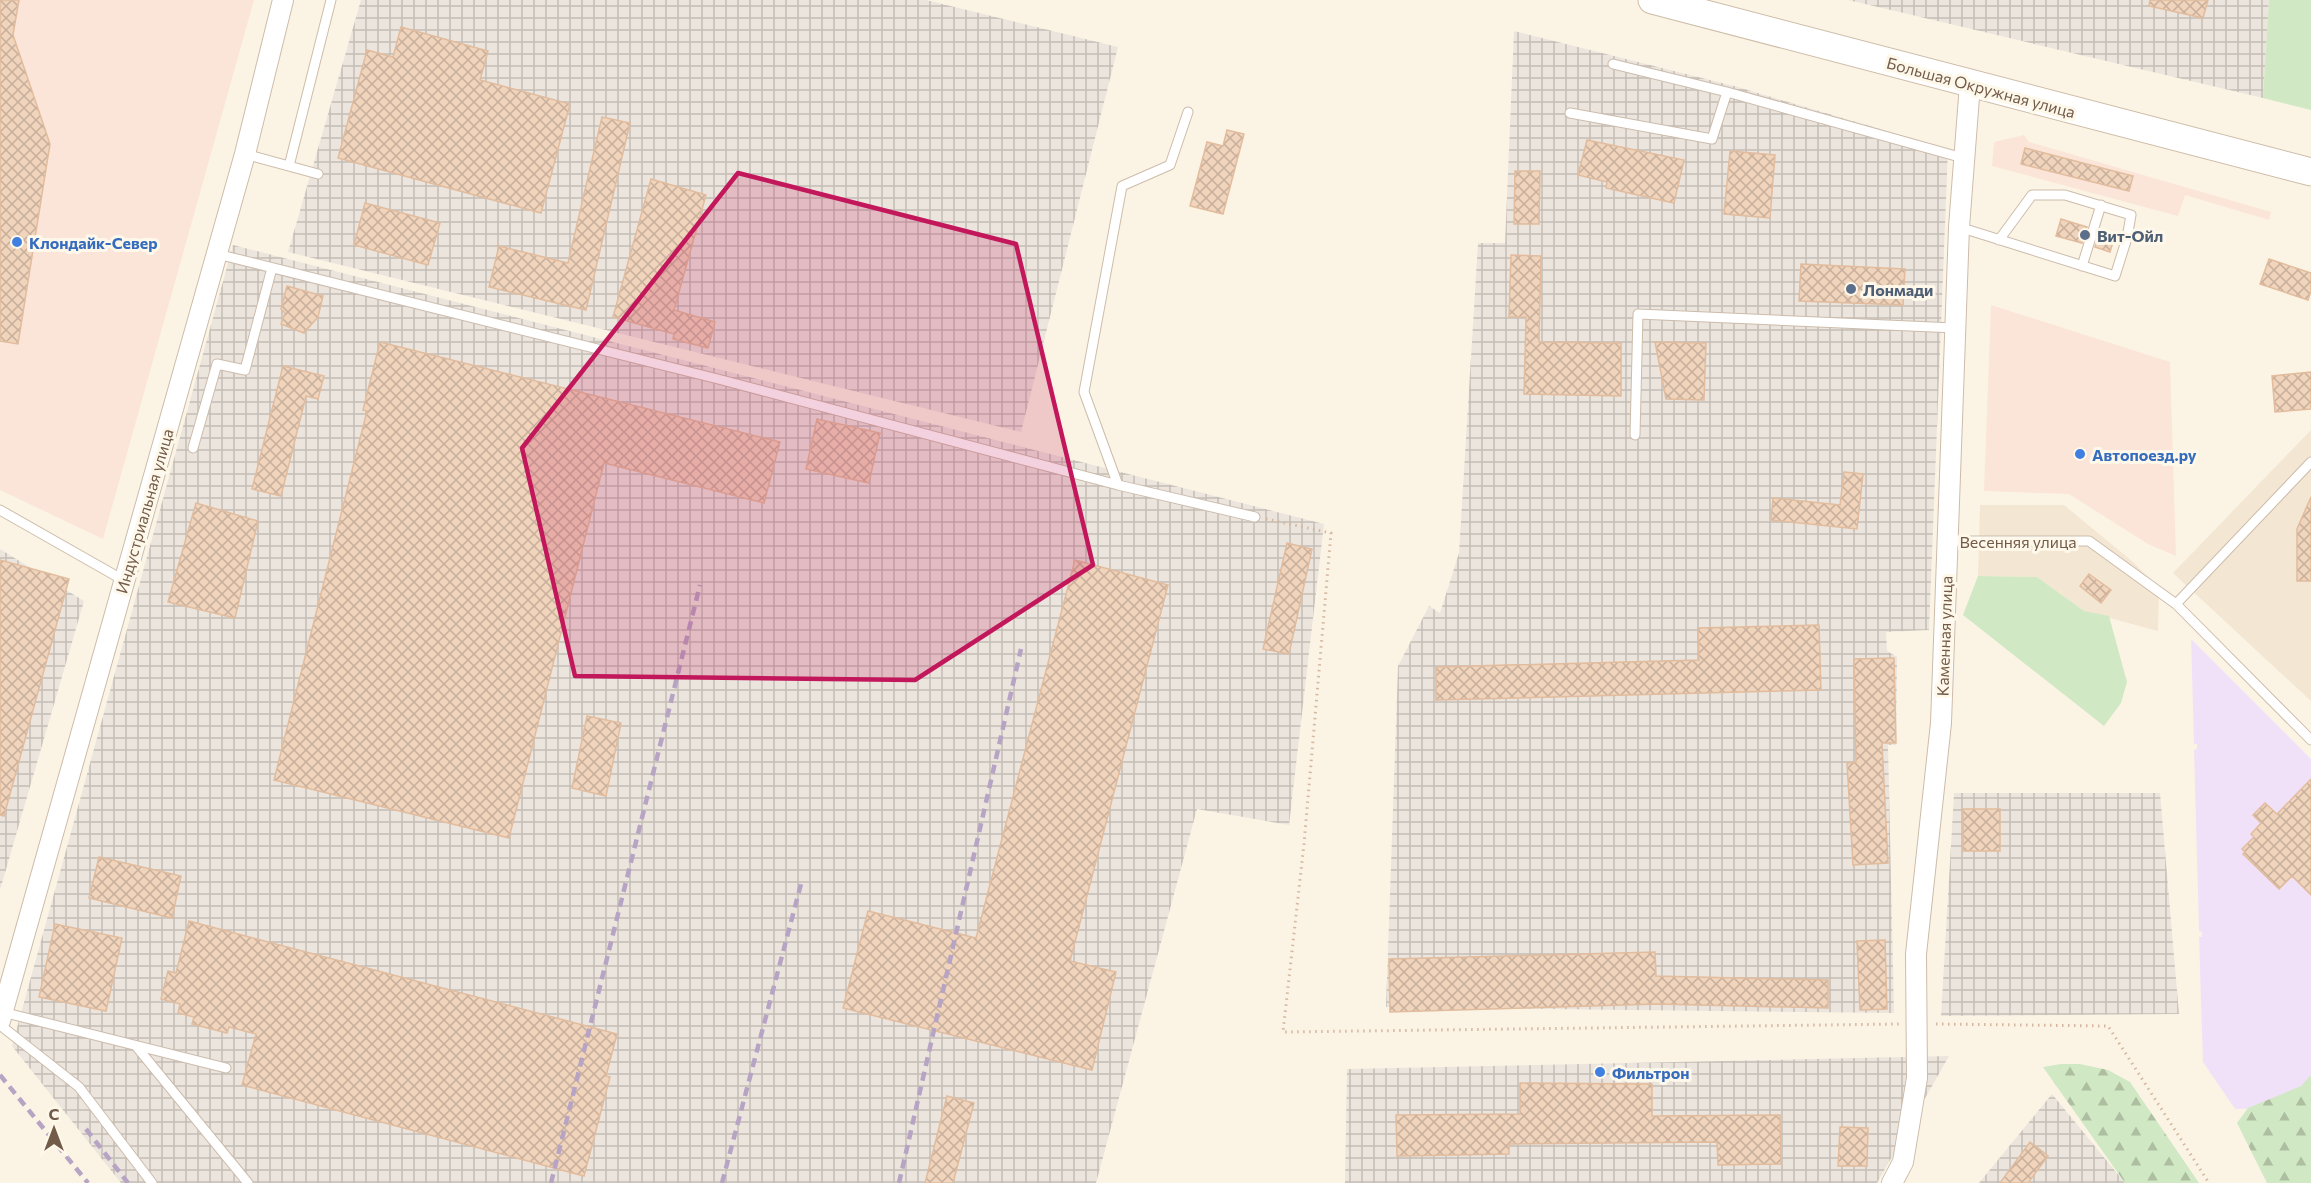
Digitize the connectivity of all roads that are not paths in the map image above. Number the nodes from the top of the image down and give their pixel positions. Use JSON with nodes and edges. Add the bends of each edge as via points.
{"nodes":[{"id":1,"x":283,"y":0,"type":"edge"},
{"id":2,"x":331,"y":0,"type":"edge"},
{"id":3,"x":1652,"y":0,"type":"edge"},
{"id":4,"x":1613,"y":64,"type":"dead end"},
{"id":5,"x":1970,"y":84,"type":"junction"},
{"id":6,"x":1727,"y":92,"type":"junction"},
{"id":7,"x":1188,"y":112,"type":"dead end"},
{"id":8,"x":1570,"y":113,"type":"dead end"},
{"id":9,"x":244,"y":154,"type":"junction"},
{"id":10,"x":1963,"y":158,"type":"junction"},
{"id":11,"x":289,"y":166,"type":"junction"},
{"id":12,"x":2311,"y":172,"type":"edge"},
{"id":13,"x":318,"y":174,"type":"dead end"},
{"id":14,"x":2101,"y":205,"type":"junction"},
{"id":15,"x":1959,"y":227,"type":"junction"},
{"id":16,"x":1999,"y":240,"type":"junction"},
{"id":17,"x":217,"y":254,"type":"junction"},
{"id":18,"x":2082,"y":266,"type":"junction"},
{"id":19,"x":272,"y":268,"type":"junction"},
{"id":20,"x":1955,"y":328,"type":"junction"},
{"id":21,"x":1635,"y":435,"type":"dead end"},
{"id":22,"x":193,"y":448,"type":"dead end"},
{"id":23,"x":2311,"y":462,"type":"edge"},
{"id":24,"x":1118,"y":485,"type":"junction"},
{"id":25,"x":0,"y":510,"type":"edge"},
{"id":26,"x":1255,"y":517,"type":"road end"},
{"id":27,"x":1948,"y":541,"type":"junction"},
{"id":28,"x":125,"y":581,"type":"junction"},
{"id":29,"x":2176,"y":604,"type":"junction"},
{"id":30,"x":2311,"y":740,"type":"edge"},
{"id":31,"x":1,"y":1019,"type":"edge"},
{"id":32,"x":136,"y":1046,"type":"junction"},
{"id":33,"x":226,"y":1068,"type":"dead end"},
{"id":34,"x":152,"y":1183,"type":"edge"},
{"id":35,"x":248,"y":1183,"type":"edge"},
{"id":36,"x":1892,"y":1183,"type":"edge"}],
"edges":[{"from":1,"to":9,"type":"street","name":"Индустриальная улица"},
{"from":2,"to":11,"type":"lane"},
{"from":3,"to":5,"type":"main road","name":"Большая Окружная улица"},
{"from":4,"to":6,"type":"lane"},
{"from":5,"to":10,"type":"street","name":"Каменная улица"},
{"from":5,"to":12,"type":"main road","name":"Большая Окружная улица"},
{"from":6,"to":8,"type":"lane","via":[[1712,139]]},
{"from":6,"to":10,"type":"lane"},
{"from":7,"to":24,"type":"lane","via":[[1170,165],[1122,186],[1084,392]]},
{"from":9,"to":11,"type":"lane"},
{"from":9,"to":17,"type":"street","name":"Индустриальная улица"},
{"from":10,"to":15,"type":"street","name":"Каменная улица"},
{"from":11,"to":13,"type":"lane"},
{"from":14,"to":16,"type":"lane","via":[[2065,195],[2032,195]]},
{"from":14,"to":18,"type":"lane"},
{"from":14,"to":18,"type":"lane","via":[[2131,215],[2127,238],[2115,276]]},
{"from":15,"to":16,"type":"lane"},
{"from":15,"to":20,"type":"street","name":"Каменная улица"},
{"from":16,"to":18,"type":"lane"},
{"from":17,"to":19,"type":"lane"},
{"from":17,"to":28,"type":"street","name":"Индустриальная улица"},
{"from":19,"to":22,"type":"lane","via":[[244,370],[217,364]]},
{"from":19,"to":24,"type":"lane","via":[[718,379]]},
{"from":20,"to":21,"type":"lane","via":[[1638,314]]},
{"from":20,"to":27,"type":"street","name":"Каменная улица"},
{"from":23,"to":29,"type":"lane"},
{"from":24,"to":26,"type":"lane"},
{"from":25,"to":28,"type":"lane"},
{"from":27,"to":29,"type":"lane","name":"Весенняя улица","via":[[2089,541]]},
{"from":27,"to":36,"type":"street","name":"Каменная улица","via":[[1941,723],[1916,954],[1917,1078],[1903,1162]]},
{"from":28,"to":31,"type":"street","name":"Индустриальная улица"},
{"from":29,"to":30,"type":"lane","name":"Весенняя улица"},
{"from":31,"to":32,"type":"lane"},
{"from":31,"to":34,"type":"lane","via":[[79,1087]]},
{"from":32,"to":33,"type":"lane"},
{"from":32,"to":35,"type":"lane"}]}
